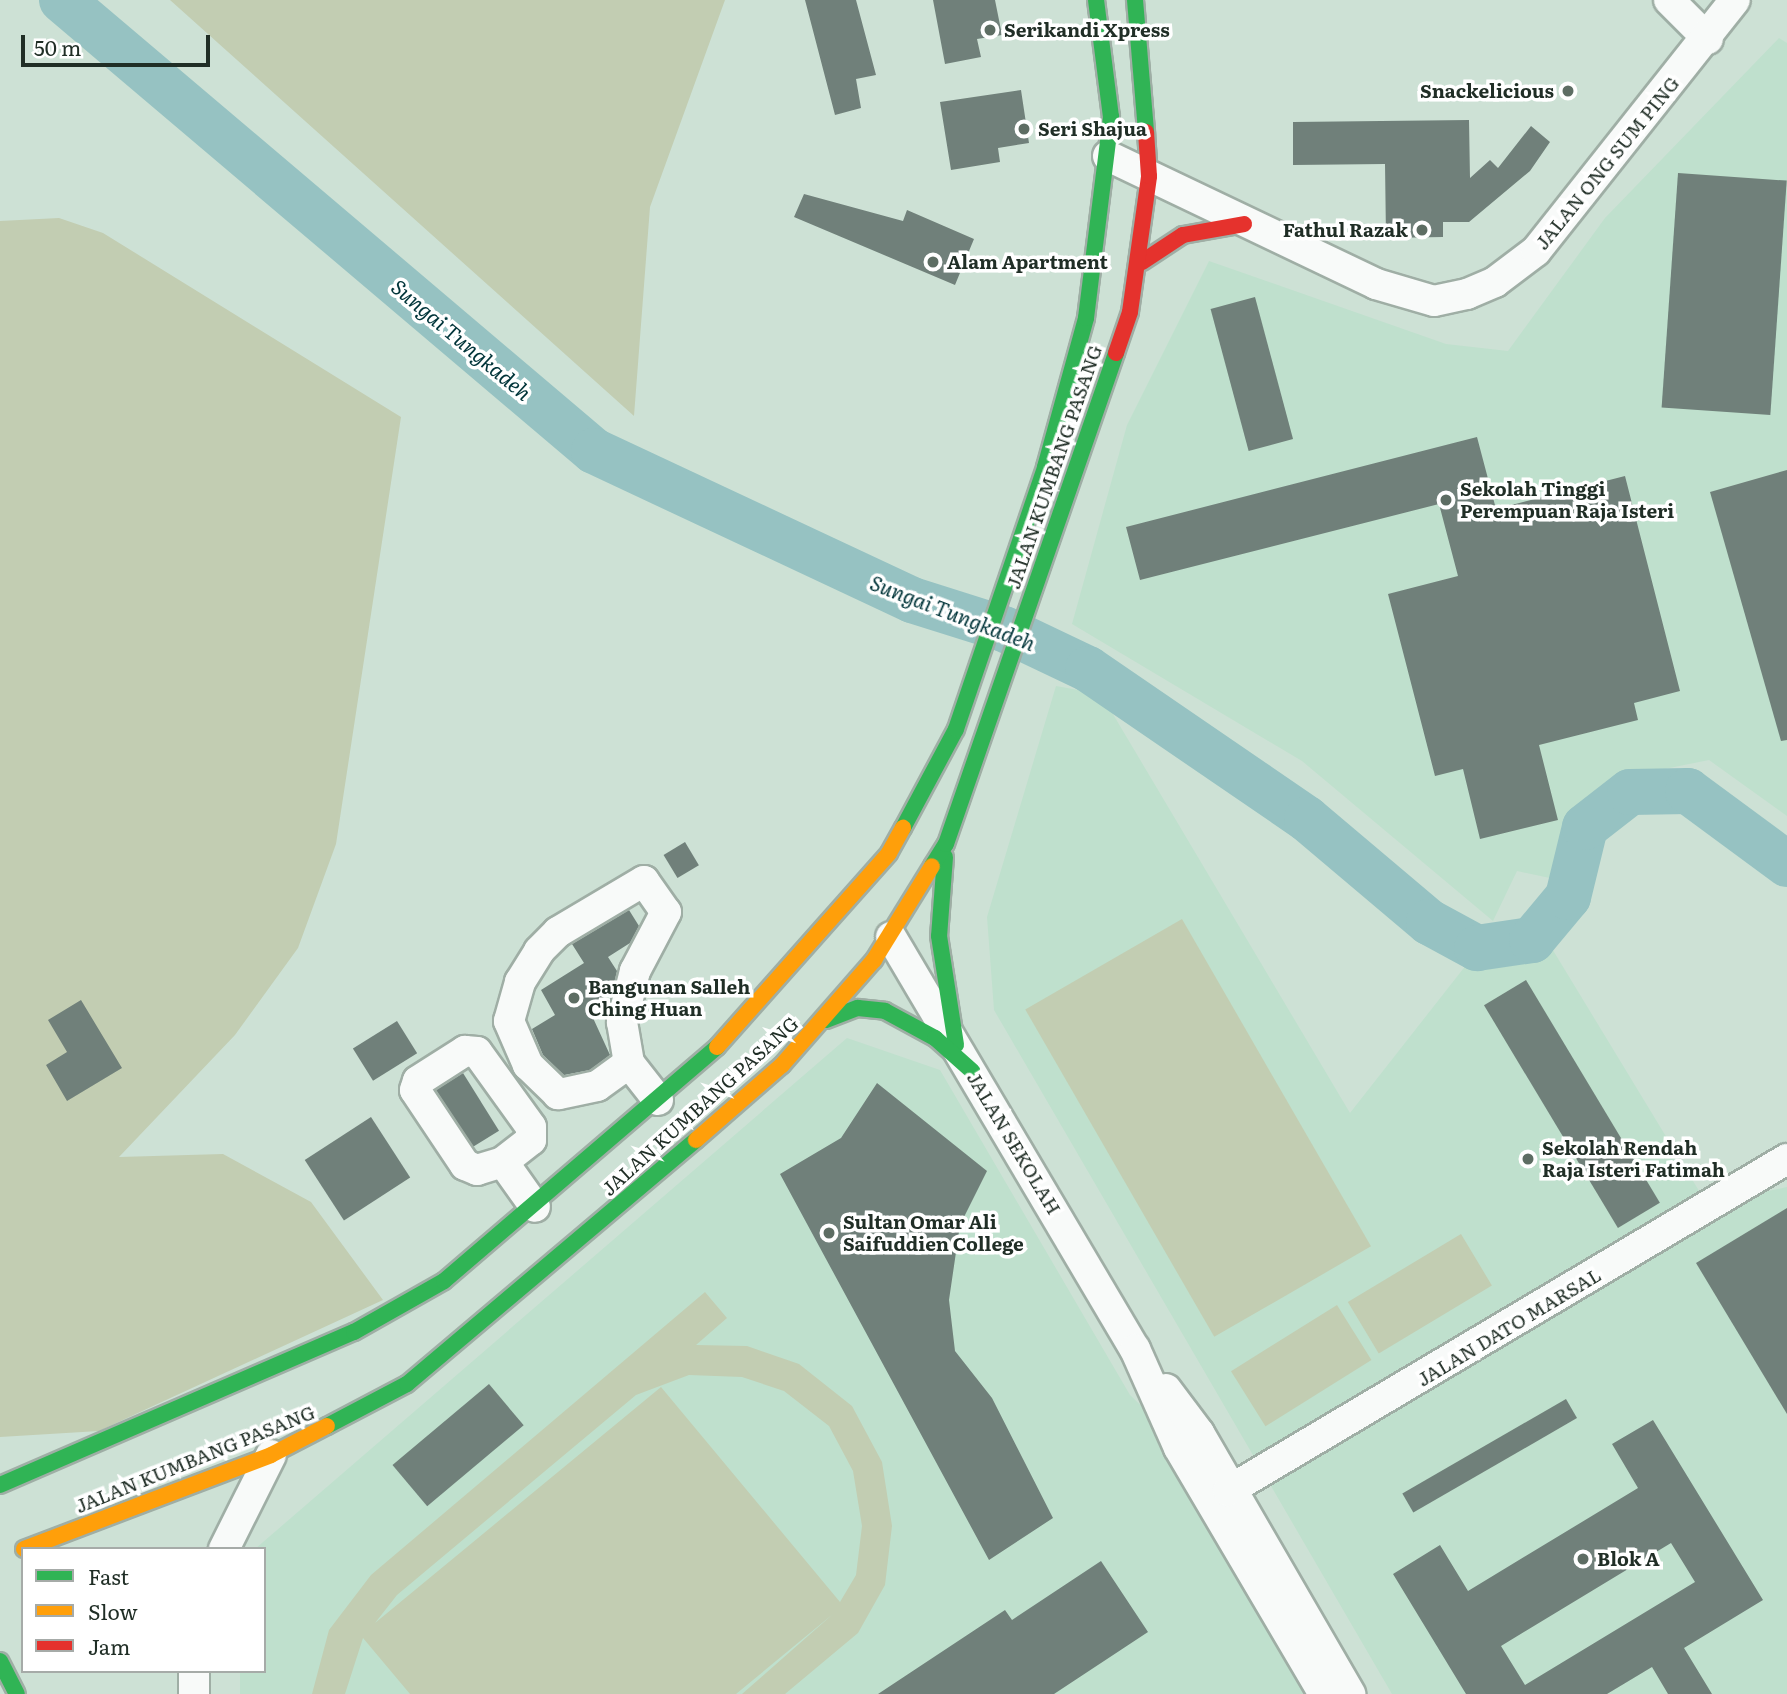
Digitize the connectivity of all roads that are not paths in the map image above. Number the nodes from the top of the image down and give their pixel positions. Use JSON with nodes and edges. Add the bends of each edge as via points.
{"nodes":[{"id":1,"x":1096,"y":0,"type":"edge"},
{"id":2,"x":1135,"y":0,"type":"edge"},
{"id":3,"x":1669,"y":0,"type":"edge"},
{"id":4,"x":1735,"y":0,"type":"edge"},
{"id":5,"x":1708,"y":39,"type":"junction"},
{"id":6,"x":1108,"y":156,"type":"junction"},
{"id":7,"x":1149,"y":176,"type":"junction"},
{"id":8,"x":1244,"y":224,"type":"junction"},
{"id":9,"x":1142,"y":262,"type":"junction"},
{"id":10,"x":912,"y":818,"type":"junction"},
{"id":11,"x":946,"y":844,"type":"junction"},
{"id":12,"x":898,"y":868,"type":"dead end"},
{"id":13,"x":892,"y":894,"type":"dead end"},
{"id":14,"x":891,"y":937,"type":"junction"},
{"id":15,"x":861,"y":942,"type":"dead end"},
{"id":16,"x":781,"y":1005,"type":"dead end"},
{"id":17,"x":826,"y":1020,"type":"junction"},
{"id":18,"x":733,"y":1034,"type":"junction"},
{"id":19,"x":956,"y":1045,"type":"junction"},
{"id":20,"x":628,"y":1063,"type":"junction"},
{"id":21,"x":972,"y":1071,"type":"junction"},
{"id":22,"x":657,"y":1100,"type":"junction"},
{"id":23,"x":1787,"y":1159,"type":"edge"},
{"id":24,"x":503,"y":1162,"type":"dead end"},
{"id":25,"x":535,"y":1207,"type":"junction"},
{"id":26,"x":1135,"y":1349,"type":"junction"},
{"id":27,"x":271,"y":1455,"type":"junction"},
{"id":28,"x":10,"y":1460,"type":"dead end"},
{"id":29,"x":54,"y":1462,"type":"junction"},
{"id":30,"x":0,"y":1485,"type":"edge"},
{"id":31,"x":1228,"y":1491,"type":"junction"},
{"id":32,"x":159,"y":1500,"type":"junction"},
{"id":33,"x":105,"y":1541,"type":"dead end"},
{"id":34,"x":30,"y":1547,"type":"edge"},
{"id":35,"x":225,"y":1547,"type":"edge"},
{"id":36,"x":0,"y":1661,"type":"edge"},
{"id":37,"x":27,"y":1673,"type":"edge"},
{"id":38,"x":194,"y":1673,"type":"edge"},
{"id":39,"x":17,"y":1694,"type":"edge"},
{"id":40,"x":29,"y":1694,"type":"edge"},
{"id":41,"x":194,"y":1694,"type":"edge"},
{"id":42,"x":1324,"y":1694,"type":"edge"},
{"id":43,"x":1350,"y":1694,"type":"edge"}],
"edges":[{"from":1,"to":6,"type":"main road","name":"JALAN KUMBANG PASANG","via":[[1111,117]]},
{"from":2,"to":7,"type":"main road","name":"JALAN KUMBANG PASANG"},
{"from":3,"to":5,"type":"street"},
{"from":4,"to":5,"type":"street","name":"JALAN ONG SUM PING"},
{"from":5,"to":8,"type":"street","name":"JALAN ONG SUM PING","via":[[1536,251],[1476,290],[1434,301],[1376,285]]},
{"from":6,"to":7,"type":"street","name":"JALAN ONG SUM PING"},
{"from":6,"to":10,"type":"main road","name":"JALAN KUMBANG PASANG","via":[[1086,318],[1011,567],[956,729]]},
{"from":7,"to":8,"type":"street","name":"JALAN ONG SUM PING"},
{"from":7,"to":9,"type":"main road","name":"JALAN KUMBANG PASANG"},
{"from":8,"to":9,"type":"main road","via":[[1183,235]]},
{"from":9,"to":11,"type":"main road","name":"JALAN KUMBANG PASANG"},
{"from":10,"to":12,"type":"main road"},
{"from":10,"to":18,"type":"main road","name":"JALAN KUMBANG PASANG","via":[[848,906]]},
{"from":11,"to":14,"type":"main road","name":"JALAN KUMBANG PASANG"},
{"from":11,"to":19,"type":"main road","via":[[939,936]]},
{"from":13,"to":14,"type":"main road"},
{"from":14,"to":15,"type":"main road"},
{"from":14,"to":17,"type":"main road","name":"JALAN KUMBANG PASANG"},
{"from":14,"to":19,"type":"street","name":"JALAN SEKOLAH"},
{"from":16,"to":18,"type":"main road"},
{"from":17,"to":21,"type":"main road","via":[[858,1008],[885,1011],[935,1038]]},
{"from":17,"to":27,"type":"main road","name":"JALAN KUMBANG PASANG","via":[[458,1346],[407,1384]]},
{"from":18,"to":22,"type":"main road","name":"JALAN KUMBANG PASANG"},
{"from":19,"to":21,"type":"street","name":"JALAN SEKOLAH"},
{"from":20,"to":20,"type":"street","via":[[625,998],[666,912],[644,881],[558,932],[539,951],[520,982],[509,1021],[528,1065],[558,1094],[597,1086]]},
{"from":20,"to":22,"type":"street"},
{"from":21,"to":26,"type":"street","name":"JALAN SEKOLAH"},
{"from":22,"to":25,"type":"main road","name":"JALAN KUMBANG PASANG"},
{"from":23,"to":31,"type":"street","name":"JALAN DATO MARSAL"},
{"from":24,"to":25,"type":"street"},
{"from":25,"to":29,"type":"main road","name":"JALAN KUMBANG PASANG","via":[[444,1281],[388,1314]]},
{"from":26,"to":31,"type":"street","name":"JALAN SEKOLAH","via":[[1199,1433]]},
{"from":26,"to":42,"type":"street","name":"JALAN SEKOLAH","via":[[1179,1448]]},
{"from":27,"to":32,"type":"main road","name":"JALAN KUMBANG PASANG"},
{"from":27,"to":35,"type":"street"},
{"from":28,"to":29,"type":"main road"},
{"from":29,"to":30,"type":"main road","name":"JALAN KUMBANG PASANG"},
{"from":31,"to":43,"type":"street","name":"JALAN SEKOLAH"},
{"from":32,"to":33,"type":"main road"},
{"from":32,"to":34,"type":"main road","name":"JALAN KUMBANG PASANG"},
{"from":36,"to":39,"type":"main road"},
{"from":37,"to":40,"type":"main road"},
{"from":38,"to":41,"type":"street"}]}
